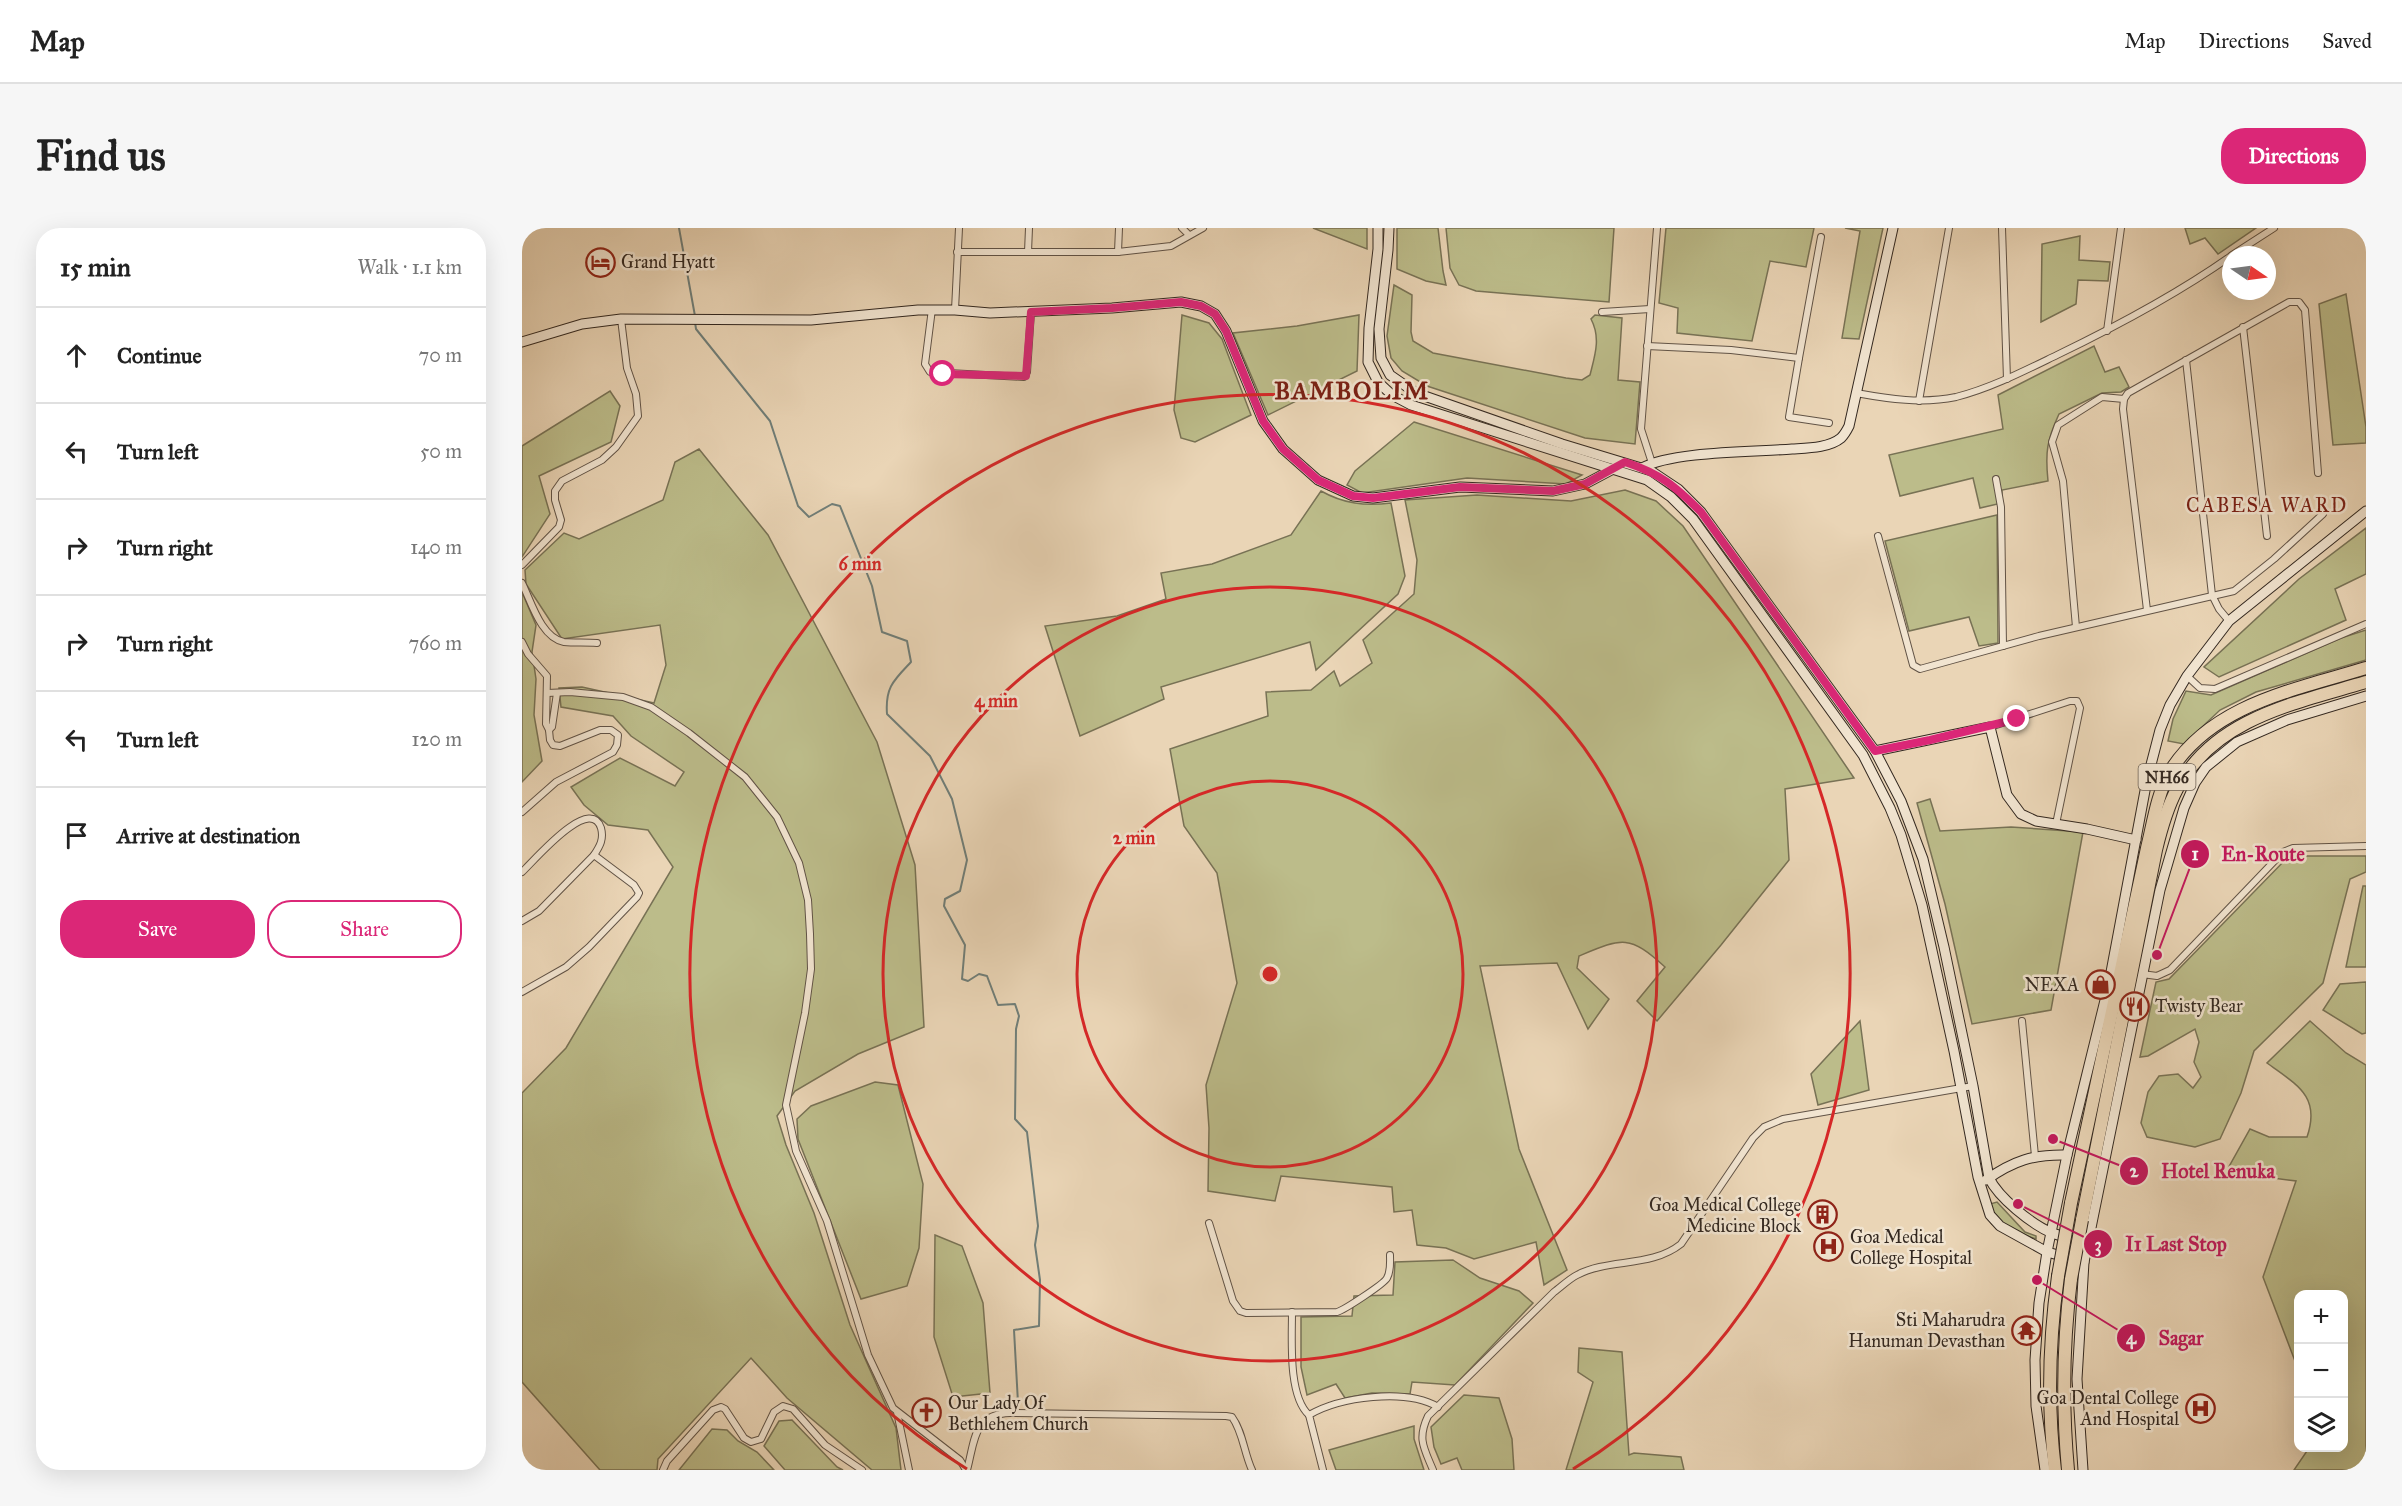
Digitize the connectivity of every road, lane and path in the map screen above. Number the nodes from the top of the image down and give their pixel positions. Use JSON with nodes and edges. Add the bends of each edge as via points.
{"nodes":[{"id":1,"x":959,"y":228,"type":"edge"},
{"id":2,"x":1029,"y":228,"type":"edge"},
{"id":3,"x":1119,"y":228,"type":"edge"},
{"id":4,"x":1182,"y":228,"type":"edge"},
{"id":5,"x":1203,"y":228,"type":"edge"},
{"id":6,"x":1378,"y":228,"type":"edge"},
{"id":7,"x":1389,"y":228,"type":"edge"},
{"id":8,"x":1656,"y":228,"type":"edge"},
{"id":9,"x":1893,"y":228,"type":"edge"},
{"id":10,"x":1949,"y":228,"type":"edge"},
{"id":11,"x":2002,"y":228,"type":"edge"},
{"id":12,"x":2121,"y":228,"type":"edge"},
{"id":13,"x":2274,"y":228,"type":"edge"},
{"id":14,"x":1189,"y":235,"type":"junction"},
{"id":15,"x":1821,"y":237,"type":"dead end"},
{"id":16,"x":2247,"y":246,"type":"edge"},
{"id":17,"x":957,"y":252,"type":"junction"},
{"id":18,"x":1028,"y":252,"type":"junction"},
{"id":19,"x":1118,"y":252,"type":"junction"},
{"id":20,"x":2222,"y":263,"type":"edge"},
{"id":21,"x":932,"y":309,"type":"junction"},
{"id":22,"x":1650,"y":309,"type":"junction"},
{"id":23,"x":955,"y":310,"type":"junction"},
{"id":24,"x":1031,"y":312,"type":"junction"},
{"id":25,"x":1602,"y":312,"type":"dead end"},
{"id":26,"x":621,"y":319,"type":"junction"},
{"id":27,"x":2243,"y":327,"type":"junction"},
{"id":28,"x":2107,"y":331,"type":"junction"},
{"id":29,"x":522,"y":342,"type":"edge"},
{"id":30,"x":1647,"y":346,"type":"junction"},
{"id":31,"x":1798,"y":358,"type":"junction"},
{"id":32,"x":2186,"y":360,"type":"junction"},
{"id":33,"x":2007,"y":379,"type":"junction"},
{"id":34,"x":1856,"y":393,"type":"junction"},
{"id":35,"x":2124,"y":399,"type":"junction"},
{"id":36,"x":1919,"y":401,"type":"junction"},
{"id":37,"x":1829,"y":423,"type":"dead end"},
{"id":38,"x":1625,"y":462,"type":"junction"},
{"id":39,"x":1652,"y":464,"type":"junction"},
{"id":40,"x":1642,"y":468,"type":"junction"},
{"id":41,"x":1614,"y":469,"type":"junction"},
{"id":42,"x":2318,"y":473,"type":"dead end"},
{"id":43,"x":1637,"y":477,"type":"junction"},
{"id":44,"x":1996,"y":479,"type":"dead end"},
{"id":45,"x":2366,"y":511,"type":"edge"},
{"id":46,"x":2323,"y":514,"type":"dead end"},
{"id":47,"x":1878,"y":536,"type":"dead end"},
{"id":48,"x":2267,"y":536,"type":"dead end"},
{"id":49,"x":522,"y":565,"type":"edge"},
{"id":50,"x":522,"y":583,"type":"edge"},
{"id":51,"x":2212,"y":595,"type":"junction"},
{"id":52,"x":2147,"y":610,"type":"junction"},
{"id":53,"x":2229,"y":621,"type":"junction"},
{"id":54,"x":2366,"y":624,"type":"edge"},
{"id":55,"x":2076,"y":627,"type":"junction"},
{"id":56,"x":522,"y":642,"type":"edge"},
{"id":57,"x":597,"y":643,"type":"dead end"},
{"id":58,"x":2003,"y":646,"type":"junction"},
{"id":59,"x":2366,"y":668,"type":"edge"},
{"id":60,"x":2187,"y":676,"type":"junction"},
{"id":61,"x":2366,"y":682,"type":"edge"},
{"id":62,"x":548,"y":693,"type":"junction"},
{"id":63,"x":557,"y":693,"type":"junction"},
{"id":64,"x":2366,"y":696,"type":"edge"},
{"id":65,"x":1990,"y":727,"type":"junction"},
{"id":66,"x":549,"y":730,"type":"junction"},
{"id":67,"x":1875,"y":751,"type":"junction"},
{"id":68,"x":522,"y":812,"type":"edge"},
{"id":69,"x":2056,"y":824,"type":"junction"},
{"id":70,"x":2136,"y":840,"type":"junction"},
{"id":71,"x":2366,"y":846,"type":"edge"},
{"id":72,"x":594,"y":855,"type":"junction"},
{"id":73,"x":522,"y":872,"type":"edge"},
{"id":74,"x":522,"y":921,"type":"edge"},
{"id":75,"x":2142,"y":974,"type":"junction"},
{"id":76,"x":522,"y":992,"type":"edge"},
{"id":77,"x":2022,"y":1021,"type":"dead end"},
{"id":78,"x":1973,"y":1086,"type":"junction"},
{"id":79,"x":1962,"y":1088,"type":"junction"},
{"id":80,"x":2067,"y":1155,"type":"junction"},
{"id":81,"x":2035,"y":1156,"type":"junction"},
{"id":82,"x":1989,"y":1178,"type":"junction"},
{"id":83,"x":1980,"y":1184,"type":"junction"},
{"id":84,"x":1209,"y":1223,"type":"dead end"},
{"id":85,"x":2051,"y":1232,"type":"junction"},
{"id":86,"x":2088,"y":1241,"type":"junction"},
{"id":87,"x":2047,"y":1252,"type":"junction"},
{"id":88,"x":1390,"y":1255,"type":"dead end"},
{"id":89,"x":2084,"y":1262,"type":"junction"},
{"id":90,"x":1292,"y":1312,"type":"junction"},
{"id":91,"x":1438,"y":1407,"type":"junction"},
{"id":92,"x":897,"y":1411,"type":"junction"},
{"id":93,"x":1309,"y":1415,"type":"junction"},
{"id":94,"x":663,"y":1470,"type":"edge"},
{"id":95,"x":862,"y":1470,"type":"edge"},
{"id":96,"x":909,"y":1470,"type":"edge"},
{"id":97,"x":966,"y":1470,"type":"edge"},
{"id":98,"x":1252,"y":1470,"type":"edge"},
{"id":99,"x":1323,"y":1470,"type":"edge"},
{"id":100,"x":1433,"y":1470,"type":"edge"},
{"id":101,"x":2045,"y":1470,"type":"edge"},
{"id":102,"x":2055,"y":1470,"type":"edge"},
{"id":103,"x":2068,"y":1470,"type":"edge"},
{"id":104,"x":2083,"y":1470,"type":"edge"}],
"edges":[{"from":1,"to":17,"type":"street"},
{"from":2,"to":18,"type":"street"},
{"from":3,"to":19,"type":"street"},
{"from":4,"to":14,"type":"street"},
{"from":5,"to":14,"type":"street"},
{"from":6,"to":41,"type":"main road","via":[[1368,362],[1378,382],[1411,405]]},
{"from":7,"to":38,"type":"main road","via":[[1379,329],[1381,358],[1390,375],[1416,393]]},
{"from":8,"to":22,"type":"street"},
{"from":9,"to":34,"type":"main road"},
{"from":10,"to":36,"type":"street"},
{"from":11,"to":33,"type":"street"},
{"from":12,"to":28,"type":"street"},
{"from":13,"to":16,"type":"street"},
{"from":14,"to":19,"type":"street","via":[[1171,246]]},
{"from":15,"to":31,"type":"street"},
{"from":17,"to":18,"type":"street"},
{"from":17,"to":23,"type":"street"},
{"from":18,"to":19,"type":"street"},
{"from":20,"to":28,"type":"street"},
{"from":21,"to":23,"type":"main road"},
{"from":21,"to":24,"type":"street","via":[[925,364],[930,372],[1024,377]]},
{"from":21,"to":26,"type":"main road","via":[[811,320]]},
{"from":22,"to":25,"type":"street"},
{"from":22,"to":30,"type":"street"},
{"from":23,"to":24,"type":"main road"},
{"from":24,"to":41,"type":"main road","via":[[1181,302],[1201,306],[1215,314],[1226,331],[1263,421],[1283,449],[1318,480],[1353,496],[1373,498],[1460,487],[1553,491],[1585,484]]},
{"from":26,"to":29,"type":"main road","via":[[582,324]]},
{"from":26,"to":49,"type":"street","via":[[638,416],[626,436],[602,460],[562,481],[555,491],[559,527]]},
{"from":27,"to":32,"type":"street"},
{"from":27,"to":42,"type":"street","via":[[2289,302],[2299,302],[2305,310]]},
{"from":27,"to":48,"type":"street"},
{"from":28,"to":33,"type":"street"},
{"from":30,"to":31,"type":"street"},
{"from":30,"to":39,"type":"street","via":[[1641,429]]},
{"from":31,"to":37,"type":"street","via":[[1789,417]]},
{"from":32,"to":35,"type":"street"},
{"from":32,"to":51,"type":"street"},
{"from":33,"to":36,"type":"street","via":[[1956,397]]},
{"from":34,"to":36,"type":"street"},
{"from":34,"to":39,"type":"main road","via":[[1849,426],[1842,437],[1829,444],[1683,457]]},
{"from":35,"to":52,"type":"street"},
{"from":35,"to":55,"type":"street","via":[[2102,397],[2058,425],[2052,442],[2062,481]]},
{"from":38,"to":40,"type":"main road"},
{"from":38,"to":41,"type":"main road"},
{"from":39,"to":40,"type":"main road"},
{"from":40,"to":43,"type":"main road"},
{"from":40,"to":67,"type":"main road","via":[[1678,489],[1701,512]]},
{"from":41,"to":43,"type":"main road"},
{"from":43,"to":79,"type":"main road","via":[[1671,497],[1693,519],[1873,772],[1901,835],[1922,905]]},
{"from":44,"to":58,"type":"street","via":[[2001,507]]},
{"from":45,"to":53,"type":"main road"},
{"from":46,"to":51,"type":"street","via":[[2234,591]]},
{"from":47,"to":58,"type":"street","via":[[1913,666],[1920,669]]},
{"from":50,"to":57,"type":"street","via":[[554,638]]},
{"from":51,"to":52,"type":"street"},
{"from":51,"to":53,"type":"street"},
{"from":52,"to":55,"type":"street"},
{"from":53,"to":60,"type":"main road"},
{"from":54,"to":60,"type":"street","via":[[2215,689],[2200,688]]},
{"from":55,"to":58,"type":"street"},
{"from":56,"to":62,"type":"street","via":[[547,676]]},
{"from":59,"to":102,"type":"highway","number":"NH66","bridge":true,"via":[[2262,699],[2228,716],[2185,752],[2169,775],[2147,848],[2058,1276],[2049,1369]]},
{"from":60,"to":70,"type":"main road","via":[[2160,730]]},
{"from":61,"to":103,"type":"highway","number":"NH66","bridge":true,"via":[[2269,712],[2237,727],[2212,745],[2194,765],[2177,788],[2164,819],[2071,1279],[2065,1325],[2063,1415]]},
{"from":62,"to":63,"type":"street"},
{"from":62,"to":66,"type":"street"},
{"from":63,"to":66,"type":"street"},
{"from":63,"to":92,"type":"street","via":[[623,697],[651,707],[753,784],[789,841],[808,900],[811,969],[786,1105],[796,1151],[827,1221],[868,1355]]},
{"from":64,"to":75,"type":"main road","via":[[2259,732],[2237,742],[2206,767],[2184,808],[2160,890]]},
{"from":65,"to":67,"type":"main road"},
{"from":65,"to":69,"type":"main road","via":[[2007,795],[2021,814]]},
{"from":65,"to":69,"type":"street","via":[[2077,701],[2080,708]]},
{"from":66,"to":68,"type":"street","via":[[550,740],[560,746],[600,730],[618,735],[618,745],[613,753],[543,792]]},
{"from":67,"to":78,"type":"main road","via":[[1901,801],[1923,859]]},
{"from":69,"to":70,"type":"main road"},
{"from":70,"to":80,"type":"main road","via":[[2111,970]]},
{"from":71,"to":75,"type":"street","via":[[2293,848],[2283,852],[2170,970],[2157,976]]},
{"from":72,"to":73,"type":"street","via":[[603,834],[600,824],[583,819]]},
{"from":72,"to":74,"type":"street","via":[[539,911]]},
{"from":72,"to":76,"type":"street","via":[[634,885],[637,897],[566,967]]},
{"from":75,"to":86,"type":"main road"},
{"from":77,"to":81,"type":"street"},
{"from":78,"to":79,"type":"street"},
{"from":78,"to":82,"type":"main road"},
{"from":79,"to":83,"type":"main road"},
{"from":79,"to":91,"type":"street","via":[[1784,1119],[1764,1127],[1672,1252],[1577,1275],[1554,1292]]},
{"from":80,"to":81,"type":"main road"},
{"from":80,"to":85,"type":"main road"},
{"from":81,"to":82,"type":"main road","via":[[2009,1164]]},
{"from":82,"to":83,"type":"main road"},
{"from":82,"to":85,"type":"main road","via":[[2009,1205]]},
{"from":83,"to":87,"type":"main road","via":[[1990,1215],[2000,1226]]},
{"from":84,"to":90,"type":"street","via":[[1237,1308],[1246,1313]]},
{"from":85,"to":86,"type":"main road"},
{"from":85,"to":87,"type":"main road"},
{"from":86,"to":89,"type":"main road"},
{"from":87,"to":89,"type":"main road"},
{"from":87,"to":101,"type":"main road","via":[[2035,1360],[2036,1406]]},
{"from":88,"to":90,"type":"street","via":[[1386,1281],[1344,1310]]},
{"from":89,"to":104,"type":"main road","via":[[2076,1379]]},
{"from":90,"to":93,"type":"street","via":[[1292,1364],[1300,1407]]},
{"from":91,"to":93,"type":"street","via":[[1430,1402],[1371,1397],[1343,1402]]},
{"from":91,"to":100,"type":"street","via":[[1428,1416],[1421,1440]]},
{"from":92,"to":96,"type":"street"},
{"from":92,"to":97,"type":"street","via":[[960,1460]]},
{"from":93,"to":99,"type":"street"},
{"from":94,"to":95,"type":"street","via":[[717,1408],[729,1412],[744,1438],[751,1442],[760,1438],[774,1412],[783,1406],[793,1409],[825,1445]]},
{"from":97,"to":98,"type":"street","via":[[980,1425],[994,1414],[1010,1413],[1232,1417]]}]}
